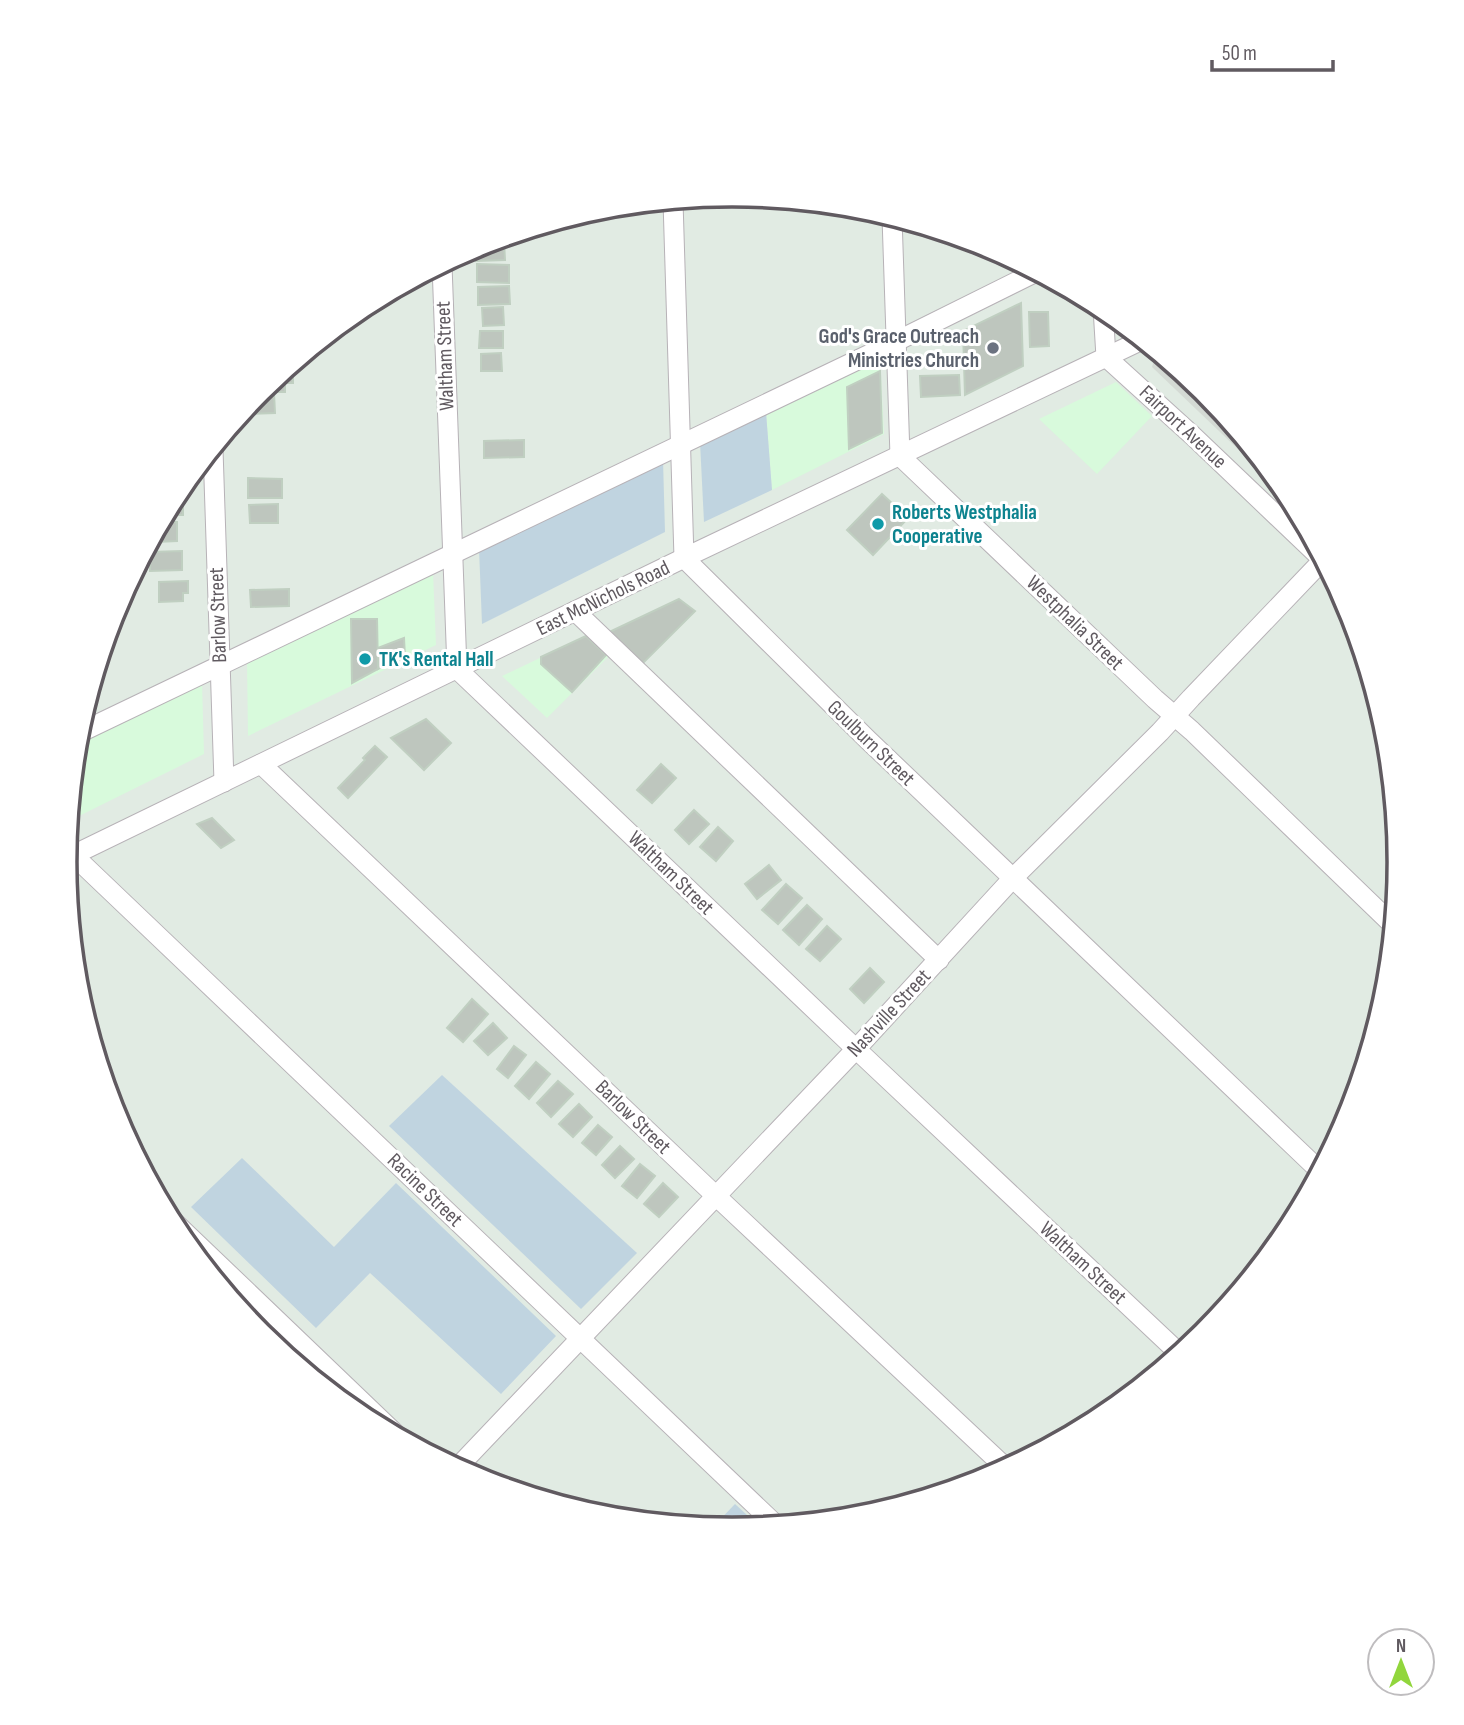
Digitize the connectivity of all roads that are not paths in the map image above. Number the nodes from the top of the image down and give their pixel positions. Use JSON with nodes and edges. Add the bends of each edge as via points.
{"nodes":[{"id":1,"x":673,"y":210,"type":"edge"},
{"id":2,"x":892,"y":228,"type":"edge"},
{"id":3,"x":442,"y":275,"type":"edge"},
{"id":4,"x":1026,"y":277,"type":"edge"},
{"id":5,"x":1105,"y":324,"type":"edge"},
{"id":6,"x":895,"y":342,"type":"junction"},
{"id":7,"x":1133,"y":344,"type":"edge"},
{"id":8,"x":1106,"y":357,"type":"junction"},
{"id":9,"x":682,"y":444,"type":"junction"},
{"id":10,"x":900,"y":456,"type":"junction"},
{"id":11,"x":213,"y":462,"type":"edge"},
{"id":12,"x":1302,"y":541,"type":"edge"},
{"id":13,"x":453,"y":553,"type":"junction"},
{"id":14,"x":684,"y":558,"type":"junction"},
{"id":15,"x":1316,"y":568,"type":"edge"},
{"id":16,"x":575,"y":611,"type":"junction"},
{"id":17,"x":220,"y":666,"type":"junction"},
{"id":18,"x":457,"y":669,"type":"junction"},
{"id":19,"x":1175,"y":716,"type":"junction"},
{"id":20,"x":92,"y":727,"type":"edge"},
{"id":21,"x":261,"y":764,"type":"junction"},
{"id":22,"x":224,"y":782,"type":"junction"},
{"id":23,"x":77,"y":853,"type":"edge"},
{"id":24,"x":77,"y":865,"type":"edge"},
{"id":25,"x":1013,"y":878,"type":"junction"},
{"id":26,"x":1385,"y":917,"type":"edge"},
{"id":27,"x":939,"y":960,"type":"junction"},
{"id":28,"x":856,"y":1049,"type":"junction"},
{"id":29,"x":1313,"y":1164,"type":"edge"},
{"id":30,"x":716,"y":1196,"type":"junction"},
{"id":31,"x":206,"y":1252,"type":"edge"},
{"id":32,"x":580,"y":1339,"type":"junction"},
{"id":33,"x":1173,"y":1347,"type":"edge"},
{"id":34,"x":366,"y":1406,"type":"edge"},
{"id":35,"x":464,"y":1460,"type":"edge"},
{"id":36,"x":998,"y":1461,"type":"edge"},
{"id":37,"x":767,"y":1516,"type":"edge"}],
"edges":[{"from":1,"to":9,"type":"street"},
{"from":2,"to":6,"type":"street"},
{"from":3,"to":13,"type":"street","name":"Waltham Street"},
{"from":4,"to":6,"type":"street"},
{"from":5,"to":8,"type":"street"},
{"from":6,"to":9,"type":"street"},
{"from":6,"to":10,"type":"street"},
{"from":7,"to":8,"type":"street","name":"East McNichols Road"},
{"from":8,"to":10,"type":"street","name":"East McNichols Road"},
{"from":8,"to":12,"type":"street","name":"Fairport Avenue"},
{"from":9,"to":13,"type":"street"},
{"from":9,"to":14,"type":"street"},
{"from":10,"to":14,"type":"street","name":"East McNichols Road"},
{"from":10,"to":19,"type":"street","name":"Westphalia Street"},
{"from":11,"to":17,"type":"street","name":"Barlow Street"},
{"from":13,"to":17,"type":"street"},
{"from":13,"to":18,"type":"street","name":"Waltham Street"},
{"from":14,"to":16,"type":"street","name":"East McNichols Road"},
{"from":14,"to":25,"type":"street","name":"Goulburn Street"},
{"from":15,"to":19,"type":"street","name":"Nashville Street"},
{"from":16,"to":18,"type":"street","name":"East McNichols Road"},
{"from":16,"to":27,"type":"street"},
{"from":17,"to":20,"type":"street"},
{"from":17,"to":22,"type":"street","name":"Barlow Street"},
{"from":18,"to":21,"type":"street","name":"East McNichols Road"},
{"from":18,"to":28,"type":"street","name":"Waltham Street"},
{"from":19,"to":25,"type":"street","name":"Nashville Street"},
{"from":19,"to":26,"type":"street","name":"Westphalia Street"},
{"from":21,"to":22,"type":"street","name":"East McNichols Road"},
{"from":21,"to":30,"type":"street","name":"Barlow Street"},
{"from":22,"to":23,"type":"street","name":"East McNichols Road"},
{"from":24,"to":32,"type":"street","name":"Racine Street"},
{"from":25,"to":27,"type":"street","name":"Nashville Street"},
{"from":25,"to":29,"type":"street","name":"Goulburn Street"},
{"from":27,"to":28,"type":"street","name":"Nashville Street"},
{"from":28,"to":30,"type":"street","name":"Nashville Street"},
{"from":28,"to":33,"type":"street","name":"Waltham Street"},
{"from":30,"to":32,"type":"street","name":"Nashville Street"},
{"from":30,"to":36,"type":"street","name":"Barlow Street"},
{"from":31,"to":34,"type":"street"},
{"from":32,"to":35,"type":"street","name":"Nashville Street"},
{"from":32,"to":37,"type":"street","name":"Racine Street"}]}
